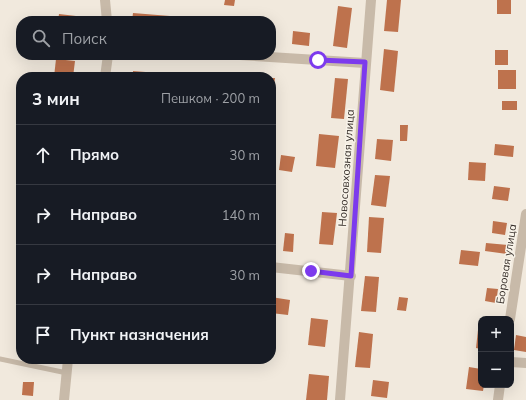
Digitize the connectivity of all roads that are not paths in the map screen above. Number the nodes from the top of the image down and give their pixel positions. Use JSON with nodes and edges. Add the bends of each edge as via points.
{"nodes":[{"id":1,"x":105,"y":0,"type":"edge"},
{"id":2,"x":371,"y":0,"type":"edge"},
{"id":3,"x":107,"y":16,"type":"edge"},
{"id":4,"x":276,"y":57,"type":"edge"},
{"id":5,"x":107,"y":60,"type":"edge"},
{"id":6,"x":365,"y":62,"type":"junction"},
{"id":7,"x":106,"y":72,"type":"edge"},
{"id":8,"x":526,"y":214,"type":"edge"},
{"id":9,"x":276,"y":268,"type":"edge"},
{"id":10,"x":351,"y":276,"type":"junction"},
{"id":11,"x":510,"y":316,"type":"edge"},
{"id":12,"x":0,"y":359,"type":"edge"},
{"id":13,"x":16,"y":362,"type":"edge"},
{"id":14,"x":514,"y":362,"type":"edge"},
{"id":15,"x":526,"y":363,"type":"edge"},
{"id":16,"x":26,"y":364,"type":"edge"},
{"id":17,"x":68,"y":364,"type":"edge"},
{"id":18,"x":67,"y":372,"type":"junction"},
{"id":19,"x":500,"y":388,"type":"edge"},
{"id":20,"x":64,"y":400,"type":"edge"},
{"id":21,"x":340,"y":400,"type":"edge"},
{"id":22,"x":498,"y":400,"type":"edge"}],
"edges":[{"from":1,"to":3,"type":"street"},
{"from":2,"to":6,"type":"street","name":"Новосовхозная улица"},
{"from":4,"to":6,"type":"street"},
{"from":5,"to":7,"type":"street"},
{"from":6,"to":10,"type":"street","name":"Новосовхозная улица"},
{"from":8,"to":11,"type":"street","name":"Боровая улица"},
{"from":9,"to":10,"type":"street"},
{"from":10,"to":21,"type":"street","name":"Новосовхозная улица"},
{"from":12,"to":13,"type":"lane"},
{"from":14,"to":15,"type":"street"},
{"from":16,"to":18,"type":"lane"},
{"from":17,"to":18,"type":"street"},
{"from":18,"to":20,"type":"street"},
{"from":19,"to":22,"type":"street"}]}
